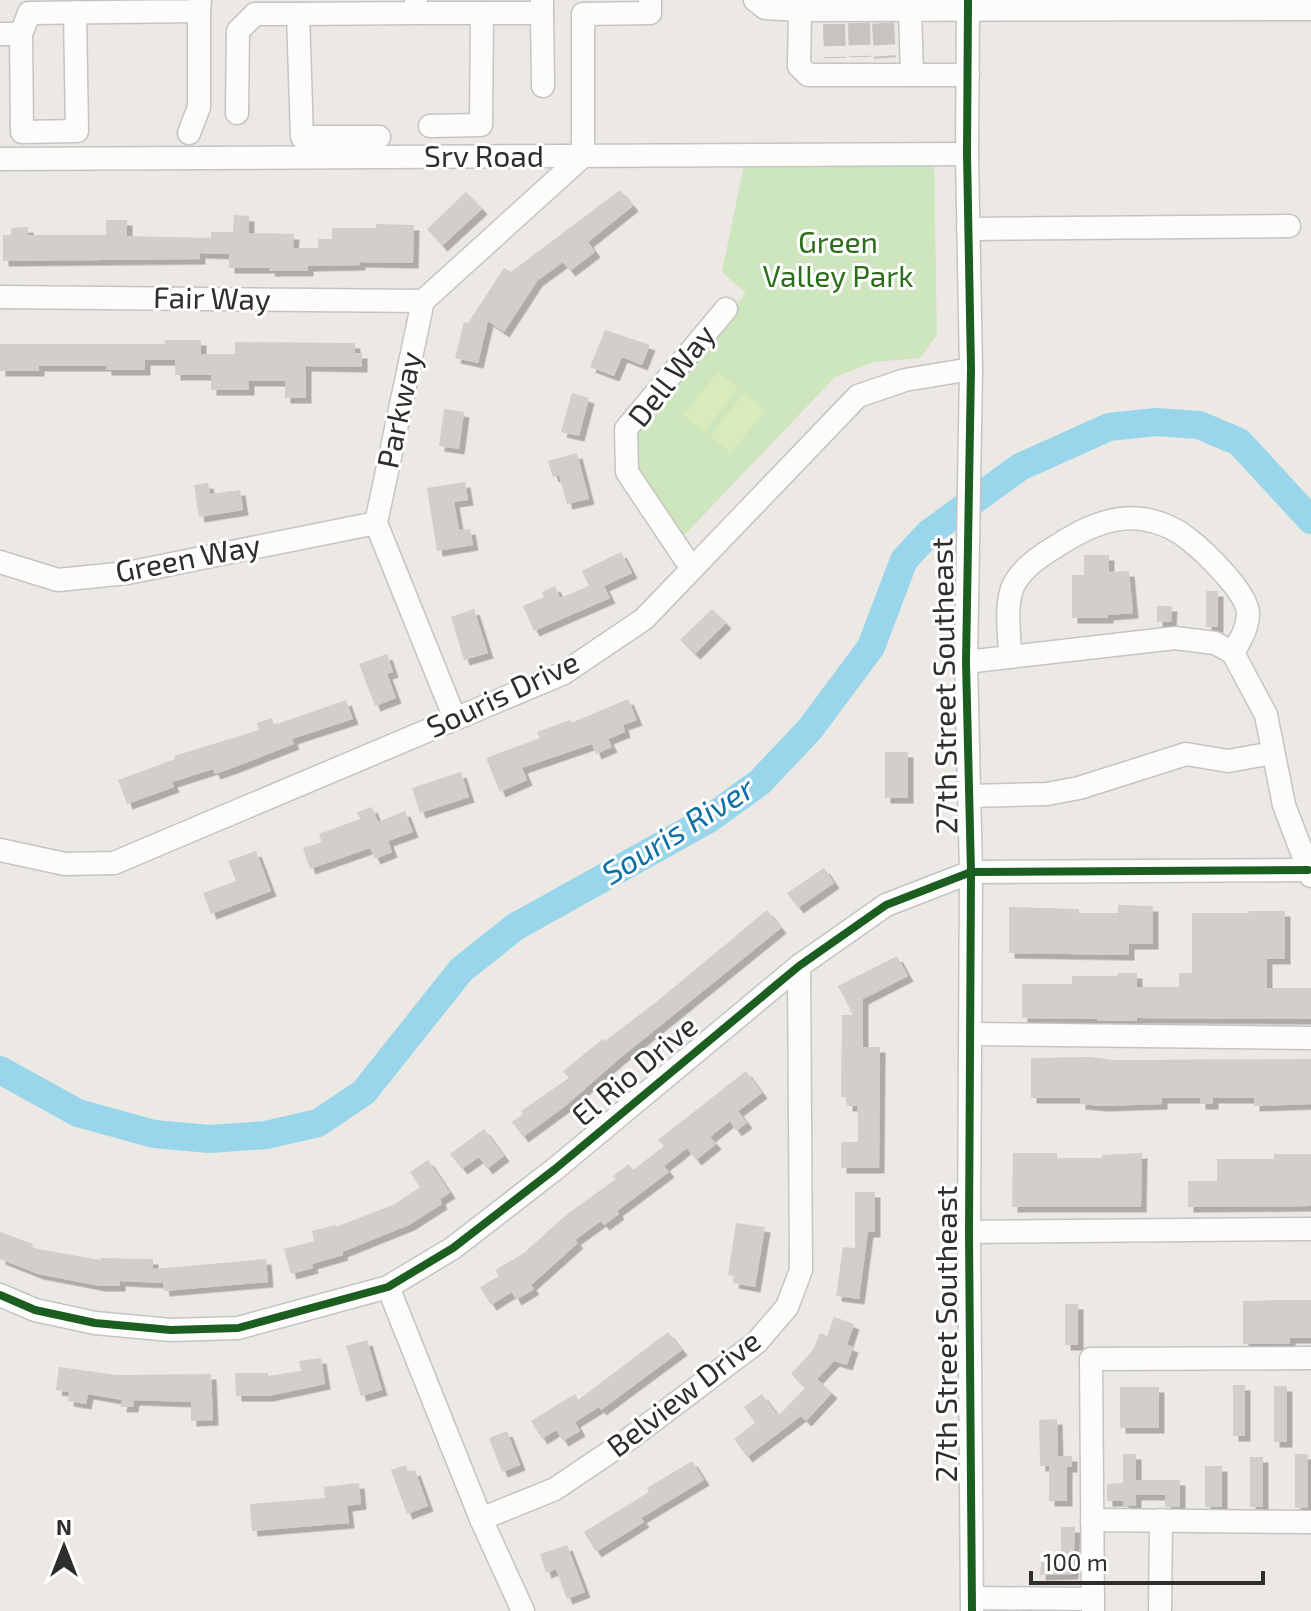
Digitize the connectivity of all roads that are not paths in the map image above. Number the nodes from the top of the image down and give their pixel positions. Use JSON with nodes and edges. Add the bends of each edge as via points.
{"nodes":[{"id":1,"x":650,"y":0,"type":"edge"},
{"id":2,"x":755,"y":0,"type":"edge"},
{"id":3,"x":968,"y":5,"type":"edge"},
{"id":4,"x":199,"y":6,"type":"edge"},
{"id":5,"x":542,"y":6,"type":"edge"},
{"id":6,"x":416,"y":7,"type":"edge"},
{"id":7,"x":1311,"y":9,"type":"edge"},
{"id":8,"x":800,"y":10,"type":"junction"},
{"id":9,"x":910,"y":10,"type":"junction"},
{"id":10,"x":75,"y":12,"type":"junction"},
{"id":11,"x":482,"y":13,"type":"junction"},
{"id":12,"x":298,"y":14,"type":"junction"},
{"id":13,"x":10,"y":34,"type":"edge"},
{"id":14,"x":912,"y":75,"type":"junction"},
{"id":15,"x":968,"y":75,"type":"junction"},
{"id":16,"x":543,"y":86,"type":"dead end"},
{"id":17,"x":237,"y":113,"type":"dead end"},
{"id":18,"x":430,"y":126,"type":"dead end"},
{"id":19,"x":189,"y":133,"type":"dead end"},
{"id":20,"x":379,"y":137,"type":"dead end"},
{"id":21,"x":967,"y":154,"type":"junction"},
{"id":22,"x":583,"y":156,"type":"junction"},
{"id":23,"x":0,"y":159,"type":"edge"},
{"id":24,"x":1289,"y":226,"type":"dead end"},
{"id":25,"x":968,"y":229,"type":"junction"},
{"id":26,"x":0,"y":297,"type":"edge"},
{"id":27,"x":423,"y":301,"type":"junction"},
{"id":28,"x":726,"y":309,"type":"dead end"},
{"id":29,"x":971,"y":369,"type":"junction"},
{"id":30,"x":376,"y":523,"type":"junction"},
{"id":31,"x":0,"y":562,"type":"edge"},
{"id":32,"x":692,"y":569,"type":"junction"},
{"id":33,"x":1233,"y":653,"type":"junction"},
{"id":34,"x":1010,"y":657,"type":"junction"},
{"id":35,"x":966,"y":662,"type":"junction"},
{"id":36,"x":455,"y":719,"type":"junction"},
{"id":37,"x":1273,"y":753,"type":"junction"},
{"id":38,"x":969,"y":796,"type":"junction"},
{"id":39,"x":0,"y":850,"type":"edge"},
{"id":40,"x":971,"y":872,"type":"junction"},
{"id":41,"x":1310,"y":873,"type":"edge"},
{"id":42,"x":799,"y":966,"type":"junction"},
{"id":43,"x":971,"y":1034,"type":"junction"},
{"id":44,"x":1311,"y":1038,"type":"edge"},
{"id":45,"x":1311,"y":1229,"type":"edge"},
{"id":46,"x":969,"y":1232,"type":"junction"},
{"id":47,"x":388,"y":1287,"type":"junction"},
{"id":48,"x":0,"y":1295,"type":"edge"},
{"id":49,"x":1311,"y":1358,"type":"edge"},
{"id":50,"x":481,"y":1519,"type":"junction"},
{"id":51,"x":1092,"y":1520,"type":"junction"},
{"id":52,"x":1161,"y":1520,"type":"junction"},
{"id":53,"x":1311,"y":1522,"type":"edge"},
{"id":54,"x":972,"y":1605,"type":"edge"},
{"id":55,"x":1093,"y":1605,"type":"edge"},
{"id":56,"x":523,"y":1611,"type":"edge"},
{"id":57,"x":1160,"y":1611,"type":"edge"}],
"edges":[{"from":1,"to":22,"type":"street","via":[[650,13],[583,14]]},
{"from":2,"to":8,"type":"street","via":[[765,8]]},
{"from":3,"to":7,"type":"street"},
{"from":3,"to":9,"type":"street"},
{"from":3,"to":15,"type":"street","name":"27th Street Southeast"},
{"from":4,"to":10,"type":"street"},
{"from":4,"to":19,"type":"street","via":[[199,107]]},
{"from":5,"to":11,"type":"street"},
{"from":5,"to":16,"type":"street"},
{"from":6,"to":11,"type":"street"},
{"from":6,"to":12,"type":"street"},
{"from":8,"to":9,"type":"street","via":[[834,17],[883,17]]},
{"from":8,"to":14,"type":"street","via":[[799,66],[808,75],[835,67],[885,67]]},
{"from":9,"to":14,"type":"street"},
{"from":10,"to":13,"type":"street","via":[[29,13]]},
{"from":10,"to":13,"type":"street","via":[[77,131],[22,132]]},
{"from":11,"to":18,"type":"street","via":[[481,125]]},
{"from":12,"to":17,"type":"street","via":[[255,14],[238,31]]},
{"from":12,"to":20,"type":"street","via":[[302,137]]},
{"from":14,"to":15,"type":"street"},
{"from":15,"to":21,"type":"street","name":"27th Street Southeast"},
{"from":21,"to":22,"type":"street","name":"Srv Road"},
{"from":21,"to":25,"type":"street","name":"27th Street Southeast"},
{"from":22,"to":23,"type":"street","name":"Srv Road"},
{"from":22,"to":27,"type":"street"},
{"from":24,"to":25,"type":"street"},
{"from":25,"to":29,"type":"street","name":"27th Street Southeast"},
{"from":26,"to":27,"type":"street","name":"Fair Way"},
{"from":27,"to":30,"type":"street","name":"Parkway"},
{"from":28,"to":32,"type":"street","name":"Dell Way","via":[[626,429],[627,472]]},
{"from":29,"to":32,"type":"street","name":"Souris Drive","via":[[905,380],[858,396]]},
{"from":29,"to":35,"type":"street","name":"27th Street Southeast"},
{"from":30,"to":31,"type":"street","name":"Green Way","via":[[127,573],[58,580]]},
{"from":30,"to":36,"type":"street"},
{"from":32,"to":36,"type":"street","name":"Souris Drive","via":[[644,619],[564,673]]},
{"from":33,"to":34,"type":"street","via":[[1215,643],[1175,638]]},
{"from":33,"to":34,"type":"street","via":[[1246,630],[1248,611],[1240,594],[1185,536],[1142,519],[1092,526],[1024,571],[1012,587]]},
{"from":33,"to":37,"type":"street","via":[[1266,715]]},
{"from":34,"to":35,"type":"street"},
{"from":35,"to":38,"type":"street","name":"27th Street Southeast"},
{"from":36,"to":39,"type":"street","name":"Souris Drive","via":[[114,863],[65,864]]},
{"from":37,"to":38,"type":"street","via":[[1228,761],[1186,754],[1058,792]]},
{"from":37,"to":41,"type":"street","via":[[1284,805]]},
{"from":38,"to":40,"type":"street","name":"27th Street Southeast"},
{"from":40,"to":41,"type":"street","name":"El Rio Drive"},
{"from":40,"to":42,"type":"street","name":"El Rio Drive","via":[[886,905]]},
{"from":40,"to":43,"type":"street","name":"27th Street Southeast"},
{"from":42,"to":47,"type":"street","name":"El Rio Drive","via":[[532,1187],[453,1248]]},
{"from":42,"to":50,"type":"street","name":"Belview Drive","via":[[801,1270],[787,1307],[756,1343],[629,1439],[555,1489]]},
{"from":43,"to":44,"type":"street"},
{"from":43,"to":46,"type":"street","name":"27th Street Southeast"},
{"from":45,"to":46,"type":"street"},
{"from":46,"to":54,"type":"street","name":"27th Street Southeast"},
{"from":47,"to":48,"type":"street","name":"El Rio Drive","via":[[238,1328],[171,1330],[95,1323],[35,1310]]},
{"from":47,"to":50,"type":"street"},
{"from":49,"to":51,"type":"street","via":[[1091,1359]]},
{"from":50,"to":56,"type":"street"},
{"from":51,"to":52,"type":"street"},
{"from":51,"to":55,"type":"street"},
{"from":52,"to":53,"type":"street"},
{"from":52,"to":57,"type":"street"},
{"from":54,"to":55,"type":"street"}]}
